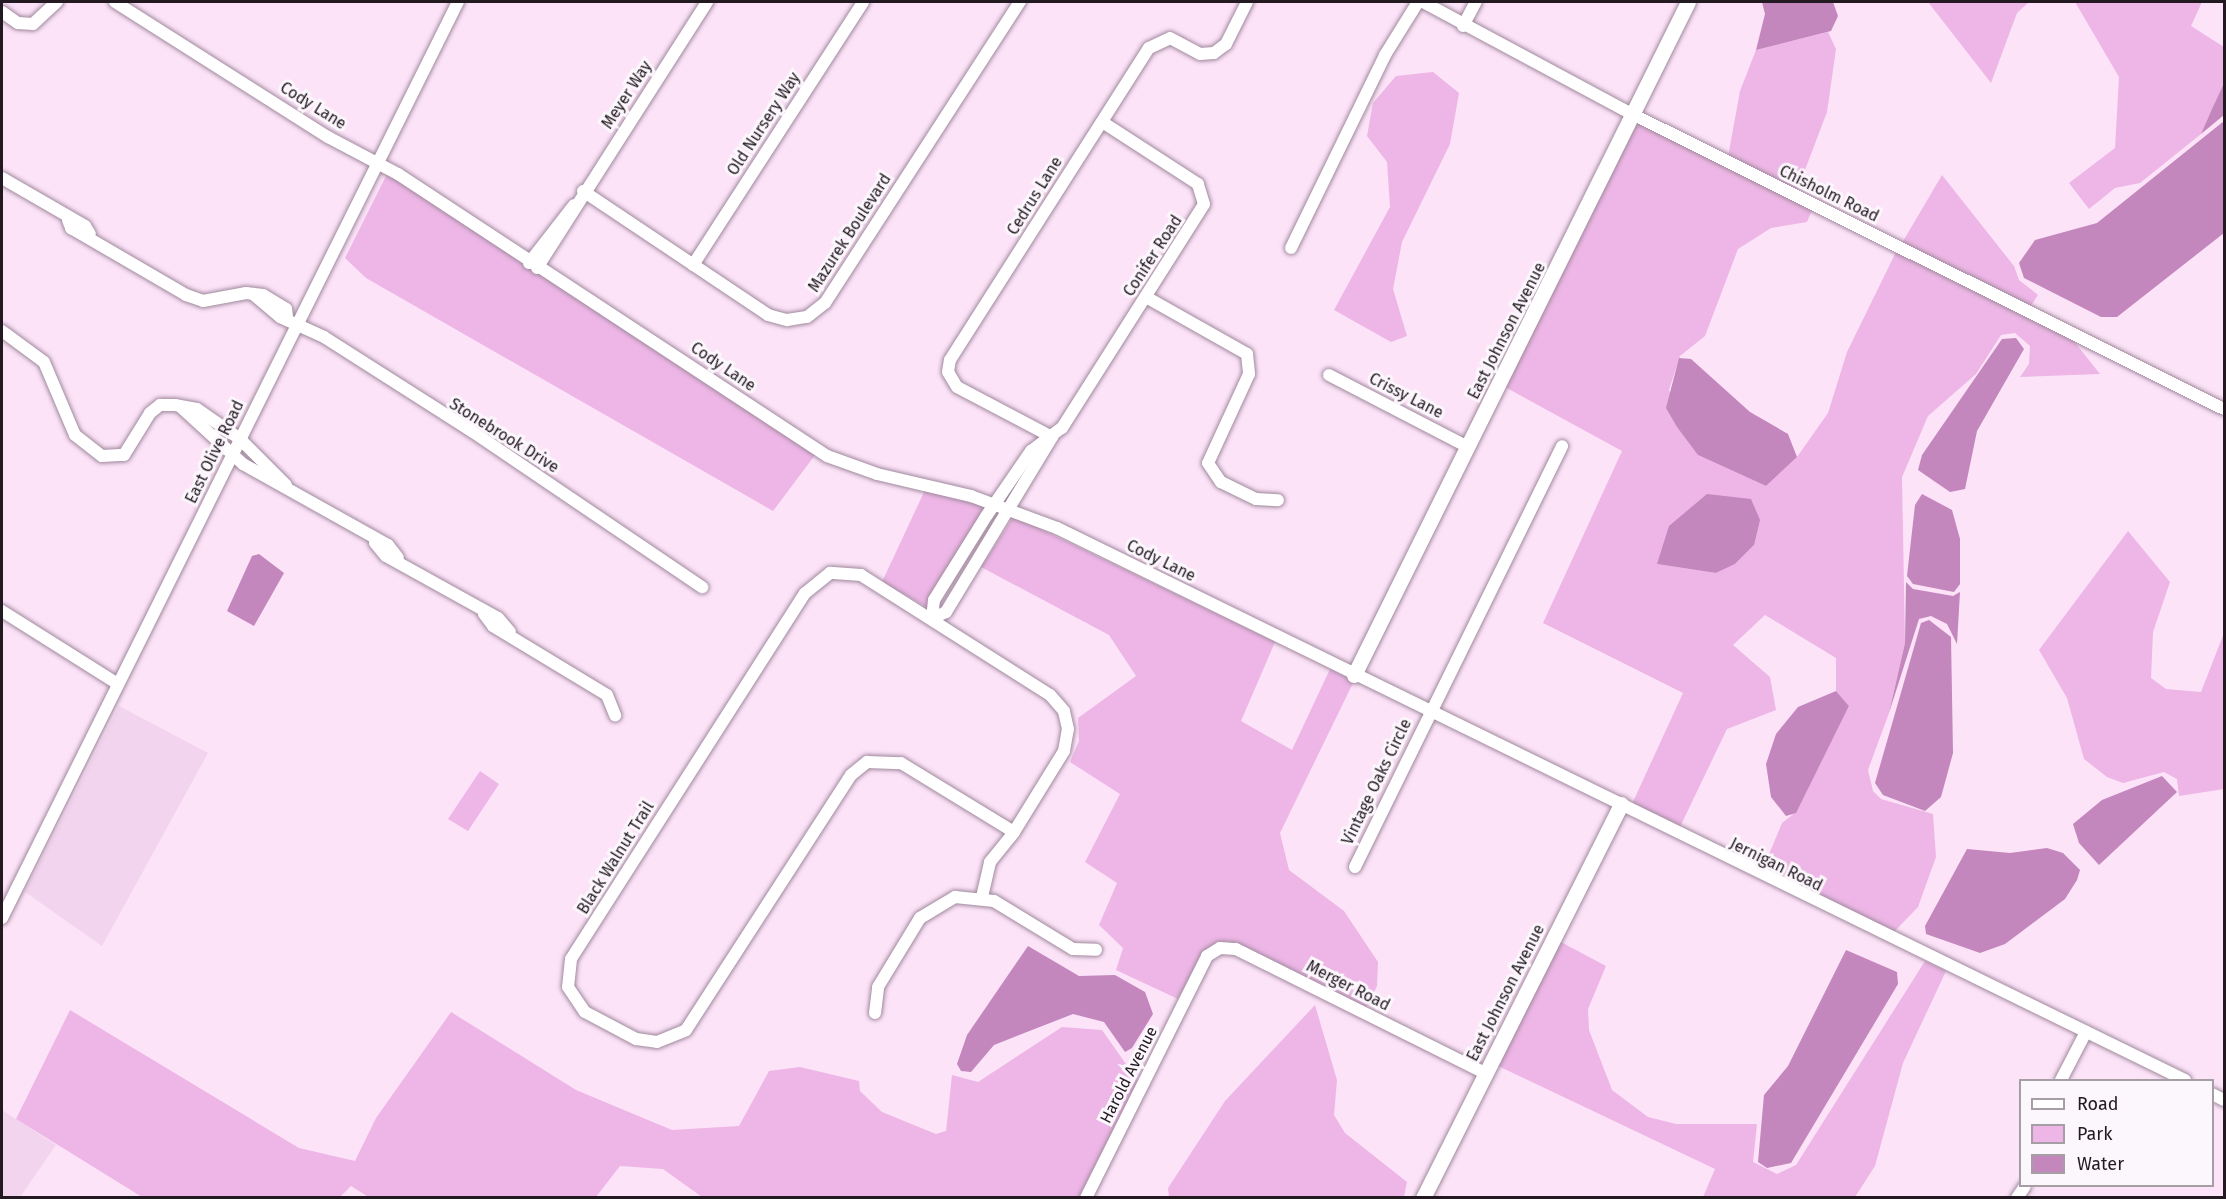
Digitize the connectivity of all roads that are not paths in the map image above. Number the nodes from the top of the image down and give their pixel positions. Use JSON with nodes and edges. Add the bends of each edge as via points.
{"nodes":[{"id":1,"x":57,"y":2,"type":"edge"},
{"id":2,"x":115,"y":2,"type":"edge"},
{"id":3,"x":458,"y":2,"type":"edge"},
{"id":4,"x":707,"y":2,"type":"edge"},
{"id":5,"x":863,"y":2,"type":"edge"},
{"id":6,"x":1020,"y":2,"type":"edge"},
{"id":7,"x":1247,"y":2,"type":"edge"},
{"id":8,"x":1421,"y":2,"type":"edge"},
{"id":9,"x":1476,"y":2,"type":"edge"},
{"id":10,"x":1688,"y":2,"type":"edge"},
{"id":11,"x":2,"y":12,"type":"edge"},
{"id":12,"x":1463,"y":26,"type":"junction"},
{"id":13,"x":1634,"y":115,"type":"junction"},
{"id":14,"x":1102,"y":122,"type":"junction"},
{"id":15,"x":376,"y":162,"type":"junction"},
{"id":16,"x":2,"y":178,"type":"edge"},
{"id":17,"x":583,"y":191,"type":"junction"},
{"id":18,"x":1291,"y":248,"type":"dead end"},
{"id":19,"x":693,"y":264,"type":"junction"},
{"id":20,"x":533,"y":265,"type":"junction"},
{"id":21,"x":1146,"y":297,"type":"junction"},
{"id":22,"x":292,"y":319,"type":"junction"},
{"id":23,"x":2,"y":331,"type":"edge"},
{"id":24,"x":1329,"y":375,"type":"dead end"},
{"id":25,"x":182,"y":408,"type":"junction"},
{"id":26,"x":2224,"y":409,"type":"edge"},
{"id":27,"x":1052,"y":437,"type":"junction"},
{"id":28,"x":240,"y":439,"type":"junction"},
{"id":29,"x":1562,"y":446,"type":"dead end"},
{"id":30,"x":1468,"y":447,"type":"junction"},
{"id":31,"x":233,"y":453,"type":"junction"},
{"id":32,"x":286,"y":485,"type":"junction"},
{"id":33,"x":1278,"y":500,"type":"dead end"},
{"id":34,"x":996,"y":504,"type":"junction"},
{"id":35,"x":1011,"y":509,"type":"junction"},
{"id":36,"x":702,"y":587,"type":"dead end"},
{"id":37,"x":2,"y":611,"type":"edge"},
{"id":38,"x":932,"y":619,"type":"junction"},
{"id":39,"x":1354,"y":675,"type":"junction"},
{"id":40,"x":118,"y":684,"type":"junction"},
{"id":41,"x":1430,"y":712,"type":"junction"},
{"id":42,"x":615,"y":715,"type":"dead end"},
{"id":43,"x":1621,"y":804,"type":"junction"},
{"id":44,"x":1014,"y":832,"type":"junction"},
{"id":45,"x":1355,"y":867,"type":"dead end"},
{"id":46,"x":982,"y":897,"type":"junction"},
{"id":47,"x":2,"y":918,"type":"edge"},
{"id":48,"x":1096,"y":950,"type":"dead end"},
{"id":49,"x":1201,"y":968,"type":"joint"},
{"id":50,"x":875,"y":1013,"type":"dead end"},
{"id":51,"x":2086,"y":1032,"type":"junction"},
{"id":52,"x":1485,"y":1073,"type":"junction"},
{"id":53,"x":2062,"y":1079,"type":"edge"},
{"id":54,"x":2183,"y":1079,"type":"edge"},
{"id":55,"x":1086,"y":1197,"type":"edge"},
{"id":56,"x":1423,"y":1197,"type":"edge"}],
"edges":[{"from":1,"to":11,"type":"street","via":[[33,24],[18,23]]},
{"from":2,"to":15,"type":"street","name":"Cody Lane"},
{"from":3,"to":15,"type":"street","name":"East Olive Road"},
{"from":4,"to":17,"type":"street","name":"Meyer Way"},
{"from":5,"to":19,"type":"street","name":"Old Nursery Way"},
{"from":6,"to":19,"type":"street","name":"Mazurek Boulevard","via":[[817,311],[797,320],[776,318]]},
{"from":7,"to":14,"type":"street","name":"Cedrus Lane","via":[[1226,44],[1214,53],[1200,54],[1170,38],[1155,42]]},
{"from":8,"to":12,"type":"street","name":"Chisholm Road"},
{"from":8,"to":18,"type":"street","via":[[1385,55]]},
{"from":9,"to":12,"type":"street"},
{"from":10,"to":13,"type":"main road","name":"East Johnson Avenue"},
{"from":12,"to":13,"type":"street","name":"Chisholm Road"},
{"from":13,"to":26,"type":"street","name":"Chisholm Road"},
{"from":13,"to":30,"type":"main road","name":"East Johnson Avenue"},
{"from":14,"to":21,"type":"street","name":"Conifer Road","via":[[1203,190],[1202,210]]},
{"from":14,"to":27,"type":"street","name":"Cedrus Lane","via":[[948,367],[957,387]]},
{"from":15,"to":20,"type":"street","name":"Cody Lane"},
{"from":15,"to":22,"type":"street","name":"East Olive Road"},
{"from":16,"to":22,"type":"street","name":"Stonebrook Drive","via":[[68,220],[71,228],[90,234],[194,298],[254,295],[280,317]]},
{"from":17,"to":19,"type":"street","name":"Mazurek Boulevard"},
{"from":17,"to":20,"type":"street","name":"Meyer Way"},
{"from":20,"to":34,"type":"street","name":"Cody Lane","via":[[827,456]]},
{"from":21,"to":27,"type":"street","name":"Conifer Road"},
{"from":21,"to":33,"type":"street","via":[[1247,354],[1249,374],[1208,463],[1221,482],[1256,499]]},
{"from":22,"to":28,"type":"street","name":"East Olive Road"},
{"from":22,"to":36,"type":"street","name":"Stonebrook Drive","via":[[492,445]]},
{"from":23,"to":25,"type":"street","via":[[44,362],[75,435],[102,456],[116,458],[130,451],[154,408],[168,404]]},
{"from":24,"to":30,"type":"street","name":"Crissy Lane"},
{"from":25,"to":28,"type":"street","via":[[197,409]]},
{"from":25,"to":31,"type":"street"},
{"from":27,"to":34,"type":"street","name":"Conifer Road","via":[[1031,451]]},
{"from":27,"to":35,"type":"street","name":"Conifer Road"},
{"from":28,"to":31,"type":"street","name":"East Olive Road"},
{"from":28,"to":32,"type":"street"},
{"from":29,"to":41,"type":"street","name":"Vintage Oaks Circle"},
{"from":30,"to":39,"type":"main road","name":"East Johnson Avenue"},
{"from":31,"to":32,"type":"street","via":[[255,472]]},
{"from":31,"to":40,"type":"street","name":"East Olive Road"},
{"from":32,"to":42,"type":"street","via":[[375,543],[382,553],[398,558],[484,614],[494,626],[510,632],[607,695]]},
{"from":34,"to":35,"type":"street","name":"Cody Lane"},
{"from":34,"to":38,"type":"street","name":"Conifer Road","via":[[934,600]]},
{"from":35,"to":38,"type":"street","name":"Conifer Road","via":[[946,612]]},
{"from":35,"to":39,"type":"street","name":"Cody Lane"},
{"from":37,"to":40,"type":"street"},
{"from":38,"to":44,"type":"street","name":"Black Walnut Trail","via":[[1050,696],[1064,711],[1068,729],[1064,751]]},
{"from":38,"to":44,"type":"street","name":"Black Walnut Trail","via":[[851,572],[830,573],[812,584],[572,959],[567,976],[572,996],[585,1012],[636,1039],[657,1042],[686,1030],[850,775],[867,762],[901,763]]},
{"from":39,"to":41,"type":"street","name":"Jernigan Road"},
{"from":40,"to":47,"type":"street","name":"East Olive Road"},
{"from":41,"to":43,"type":"street","name":"Jernigan Road"},
{"from":41,"to":45,"type":"street","name":"Vintage Oaks Circle"},
{"from":43,"to":51,"type":"street","name":"Jernigan Road"},
{"from":43,"to":52,"type":"main road","name":"East Johnson Avenue"},
{"from":44,"to":46,"type":"street","name":"Black Walnut Trail","via":[[990,862]]},
{"from":46,"to":48,"type":"street","via":[[1073,949]]},
{"from":46,"to":50,"type":"street","via":[[942,901],[920,918],[878,987]]},
{"from":49,"to":52,"type":"street","name":"Merger Road","via":[[1213,951],[1236,948]]},
{"from":49,"to":55,"type":"street","name":"Harold Avenue"},
{"from":51,"to":53,"type":"street"},
{"from":51,"to":54,"type":"street","name":"Jernigan Road"},
{"from":52,"to":56,"type":"main road","name":"East Johnson Avenue"}]}
